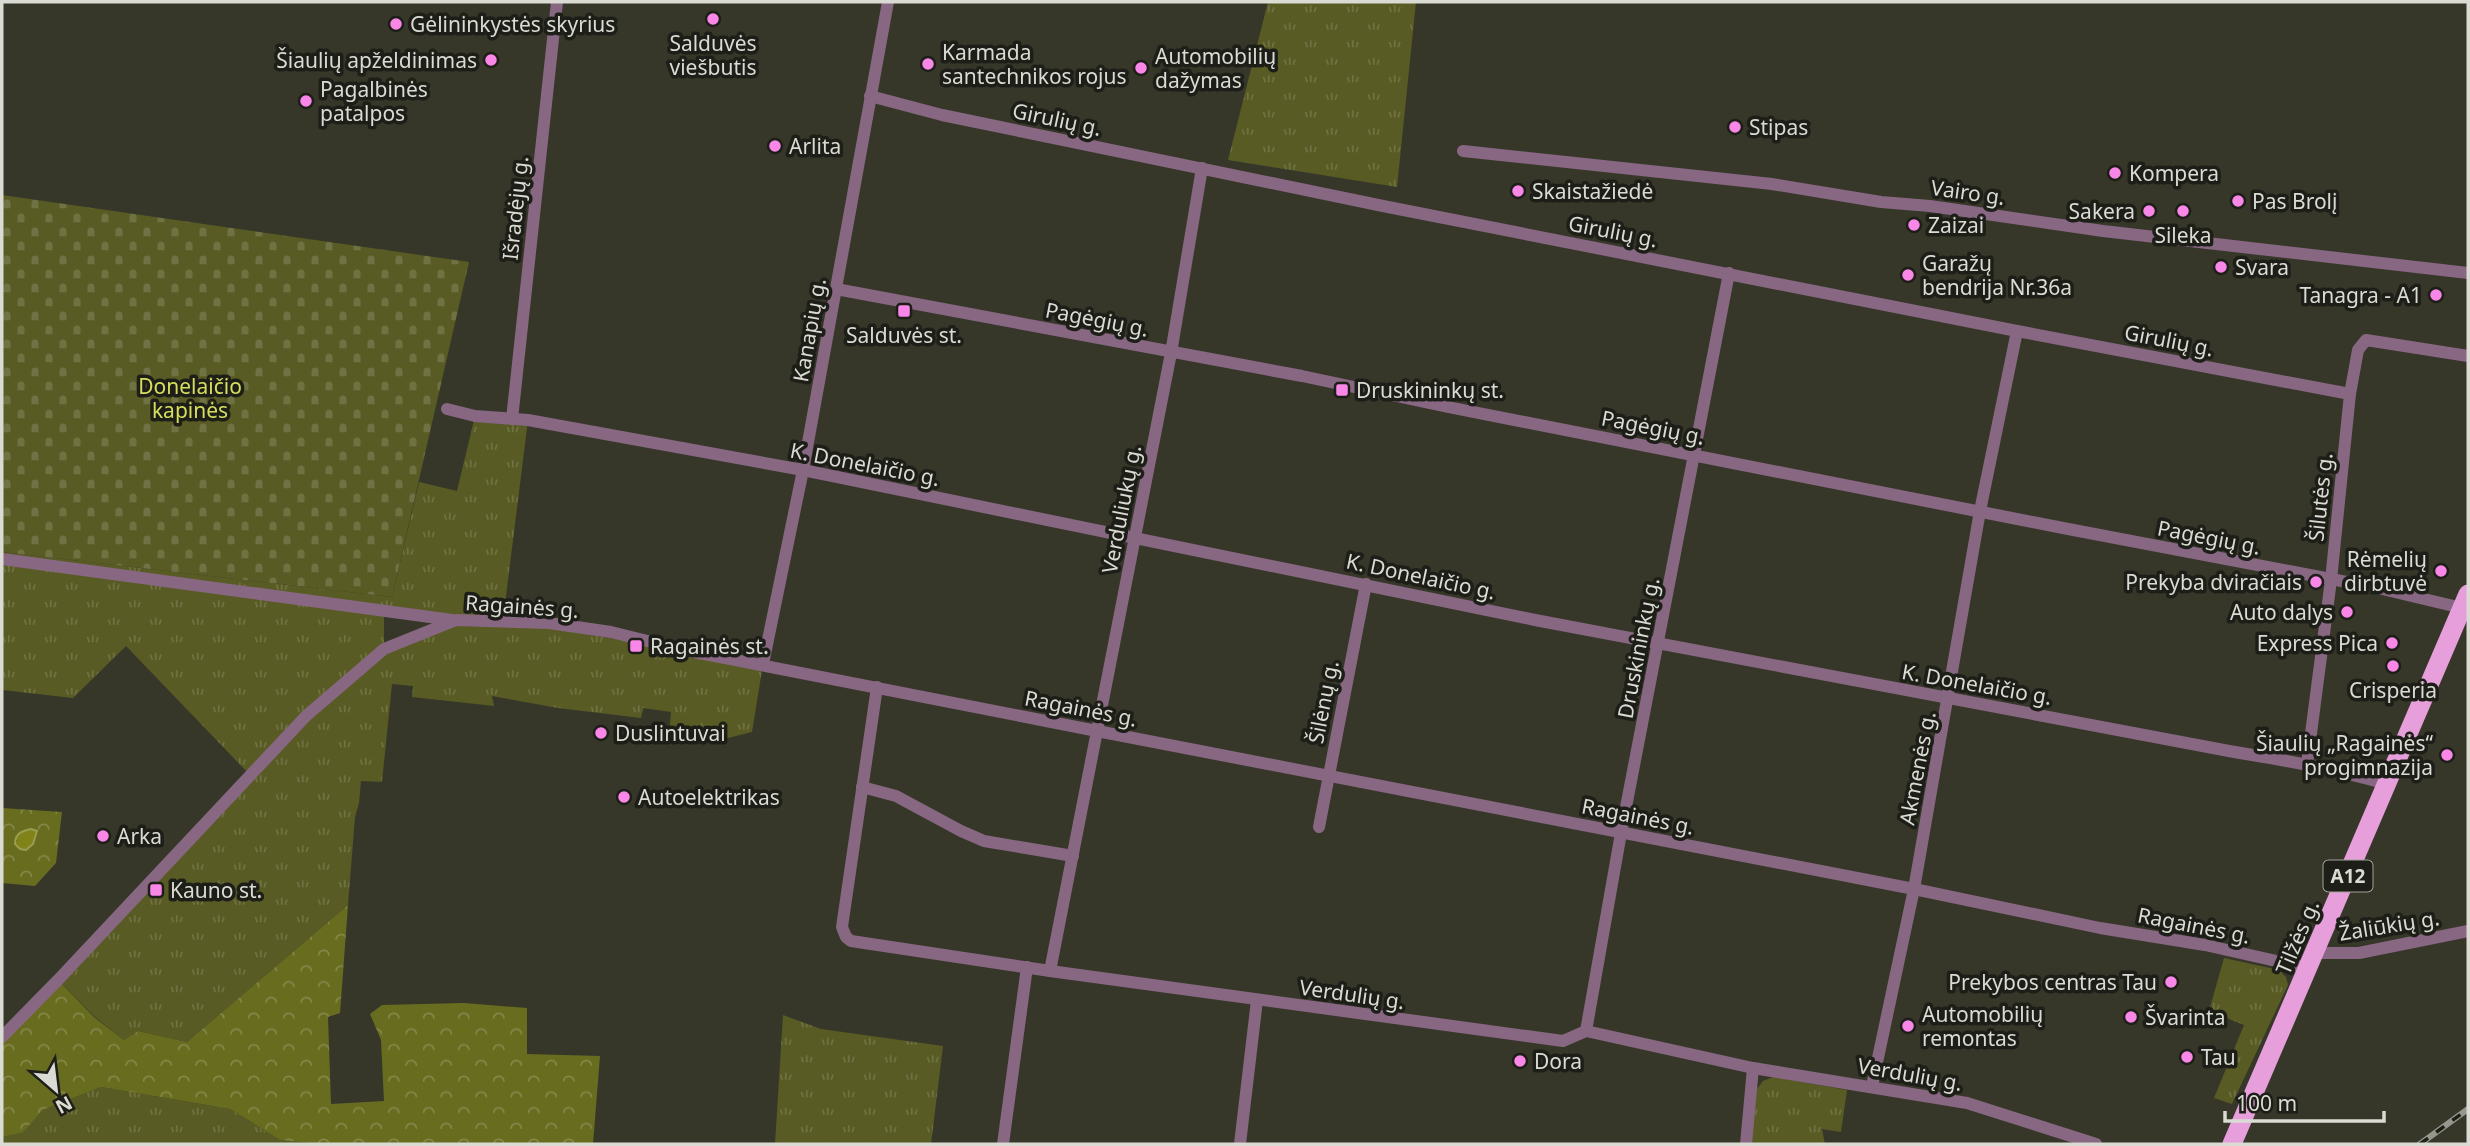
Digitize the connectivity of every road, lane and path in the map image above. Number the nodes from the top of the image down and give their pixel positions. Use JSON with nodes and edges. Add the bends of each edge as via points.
{"nodes":[{"id":1,"x":557,"y":2,"type":"edge"},
{"id":2,"x":888,"y":2,"type":"edge"},
{"id":3,"x":870,"y":96,"type":"junction"},
{"id":4,"x":1463,"y":151,"type":"dead end"},
{"id":5,"x":1202,"y":168,"type":"junction"},
{"id":6,"x":1729,"y":273,"type":"junction"},
{"id":7,"x":2468,"y":273,"type":"edge"},
{"id":8,"x":836,"y":289,"type":"junction"},
{"id":9,"x":2017,"y":331,"type":"junction"},
{"id":10,"x":1171,"y":352,"type":"junction"},
{"id":11,"x":2468,"y":356,"type":"edge"},
{"id":12,"x":2350,"y":394,"type":"junction"},
{"id":13,"x":447,"y":409,"type":"dead end"},
{"id":14,"x":512,"y":419,"type":"junction"},
{"id":15,"x":1694,"y":455,"type":"junction"},
{"id":16,"x":803,"y":470,"type":"junction"},
{"id":17,"x":1980,"y":511,"type":"junction"},
{"id":18,"x":1134,"y":539,"type":"junction"},
{"id":19,"x":2,"y":559,"type":"edge"},
{"id":20,"x":2331,"y":580,"type":"junction"},
{"id":21,"x":1366,"y":584,"type":"junction"},
{"id":22,"x":2465,"y":601,"type":"edge"},
{"id":23,"x":456,"y":620,"type":"junction"},
{"id":24,"x":1659,"y":643,"type":"junction"},
{"id":25,"x":763,"y":664,"type":"junction"},
{"id":26,"x":877,"y":687,"type":"junction"},
{"id":27,"x":1949,"y":699,"type":"junction"},
{"id":28,"x":1097,"y":731,"type":"junction"},
{"id":29,"x":2307,"y":764,"type":"junction"},
{"id":30,"x":1328,"y":776,"type":"junction"},
{"id":31,"x":2387,"y":784,"type":"junction"},
{"id":32,"x":862,"y":787,"type":"junction"},
{"id":33,"x":1319,"y":827,"type":"dead end"},
{"id":34,"x":1621,"y":833,"type":"junction"},
{"id":35,"x":1073,"y":856,"type":"junction"},
{"id":36,"x":1914,"y":888,"type":"junction"},
{"id":37,"x":2468,"y":931,"type":"edge"},
{"id":38,"x":2312,"y":961,"type":"junction"},
{"id":39,"x":1027,"y":967,"type":"junction"},
{"id":40,"x":1050,"y":971,"type":"junction"},
{"id":41,"x":1257,"y":1000,"type":"junction"},
{"id":42,"x":1586,"y":1031,"type":"junction"},
{"id":43,"x":2,"y":1037,"type":"edge"},
{"id":44,"x":1753,"y":1068,"type":"junction"},
{"id":45,"x":1872,"y":1086,"type":"junction"},
{"id":46,"x":1003,"y":1144,"type":"edge"},
{"id":47,"x":1240,"y":1144,"type":"edge"},
{"id":48,"x":1746,"y":1144,"type":"edge"},
{"id":49,"x":2096,"y":1144,"type":"edge"},
{"id":50,"x":2232,"y":1144,"type":"edge"}],
"edges":[{"from":1,"to":14,"type":"street","name":"Išradėjų g."},
{"from":2,"to":3,"type":"street","name":"Kanapių g."},
{"from":3,"to":5,"type":"street","name":"Girulių g."},
{"from":3,"to":8,"type":"street","name":"Kanapių g."},
{"from":4,"to":7,"type":"street","name":"Vairo g.","via":[[1772,184],[2103,231]]},
{"from":5,"to":6,"type":"street","name":"Girulių g."},
{"from":5,"to":10,"type":"street","name":"Verduliukų g."},
{"from":6,"to":9,"type":"street","name":"Girulių g."},
{"from":6,"to":15,"type":"street","name":"Druskininkų g."},
{"from":8,"to":10,"type":"street","name":"Pagėgių g."},
{"from":8,"to":16,"type":"street","name":"Kanapių g."},
{"from":9,"to":12,"type":"street","name":"Girulių g."},
{"from":9,"to":17,"type":"street","name":"Akmenės g."},
{"from":10,"to":15,"type":"street","name":"Pagėgių g."},
{"from":10,"to":18,"type":"street","name":"Verduliukų g."},
{"from":11,"to":12,"type":"street","name":"Šilutės g.","via":[[2366,340],[2358,350]]},
{"from":12,"to":20,"type":"street","name":"Šilutės g."},
{"from":13,"to":14,"type":"street","name":"K. Donelaičio g."},
{"from":14,"to":16,"type":"street","name":"K. Donelaičio g."},
{"from":15,"to":17,"type":"street","name":"Pagėgių g."},
{"from":15,"to":24,"type":"street","name":"Druskininkų g."},
{"from":16,"to":18,"type":"street","name":"K. Donelaičio g."},
{"from":16,"to":25,"type":"street","name":"Kanapių g."},
{"from":17,"to":20,"type":"street","name":"Pagėgių g."},
{"from":17,"to":27,"type":"street","name":"Akmenės g."},
{"from":18,"to":21,"type":"street","name":"K. Donelaičio g."},
{"from":18,"to":28,"type":"street","name":"Verduliukų g."},
{"from":19,"to":23,"type":"street"},
{"from":20,"to":22,"type":"street","name":"Pagėgių g."},
{"from":20,"to":29,"type":"street","name":"Šilutės g."},
{"from":21,"to":24,"type":"street","name":"K. Donelaičio g."},
{"from":21,"to":30,"type":"street","name":"Šilėnų g."},
{"from":22,"to":31,"type":"highway","name":"Tilžės g.","number":"A12"},
{"from":23,"to":25,"type":"street","name":"Ragainės g.","via":[[549,623]]},
{"from":23,"to":43,"type":"street","name":"Ragainės g.","via":[[384,649],[306,716]]},
{"from":24,"to":27,"type":"street","name":"K. Donelaičio g."},
{"from":24,"to":34,"type":"street","name":"Druskininkų g."},
{"from":25,"to":26,"type":"street","name":"Ragainės g."},
{"from":26,"to":28,"type":"street","name":"Ragainės g."},
{"from":26,"to":32,"type":"street","name":"Verdulių g."},
{"from":27,"to":29,"type":"street","name":"K. Donelaičio g."},
{"from":27,"to":36,"type":"street","name":"Akmenės g."},
{"from":28,"to":30,"type":"street","name":"Ragainės g."},
{"from":28,"to":35,"type":"street","name":"Verduliukų g."},
{"from":29,"to":31,"type":"street","name":"K. Donelaičio g."},
{"from":30,"to":33,"type":"street","name":"Šilėnų g."},
{"from":30,"to":34,"type":"street","name":"Ragainės g."},
{"from":31,"to":38,"type":"highway","name":"Tilžės g.","number":"A12"},
{"from":32,"to":35,"type":"street","via":[[896,796],[984,841]]},
{"from":32,"to":39,"type":"street","name":"Verdulių g.","via":[[842,927],[846,937]]},
{"from":34,"to":36,"type":"street","name":"Ragainės g."},
{"from":34,"to":42,"type":"street","name":"Druskininkų g."},
{"from":35,"to":40,"type":"street","name":"Verduliukų g."},
{"from":36,"to":38,"type":"street","name":"Ragainės g.","via":[[2100,928]]},
{"from":36,"to":45,"type":"street","name":"Akmenės g."},
{"from":37,"to":38,"type":"street","name":"Žaliūkių g."},
{"from":38,"to":50,"type":"highway","name":"Tilžės g.","number":"A12"},
{"from":39,"to":40,"type":"street","name":"Verdulių g."},
{"from":39,"to":46,"type":"street"},
{"from":40,"to":41,"type":"street","name":"Verdulių g."},
{"from":41,"to":42,"type":"street","name":"Verdulių g.","via":[[1563,1041]]},
{"from":41,"to":47,"type":"street"},
{"from":42,"to":44,"type":"street","name":"Verdulių g."},
{"from":44,"to":45,"type":"street","name":"Verdulių g."},
{"from":44,"to":48,"type":"street"},
{"from":45,"to":49,"type":"street","name":"Verdulių g.","via":[[1987,1108]]}]}
